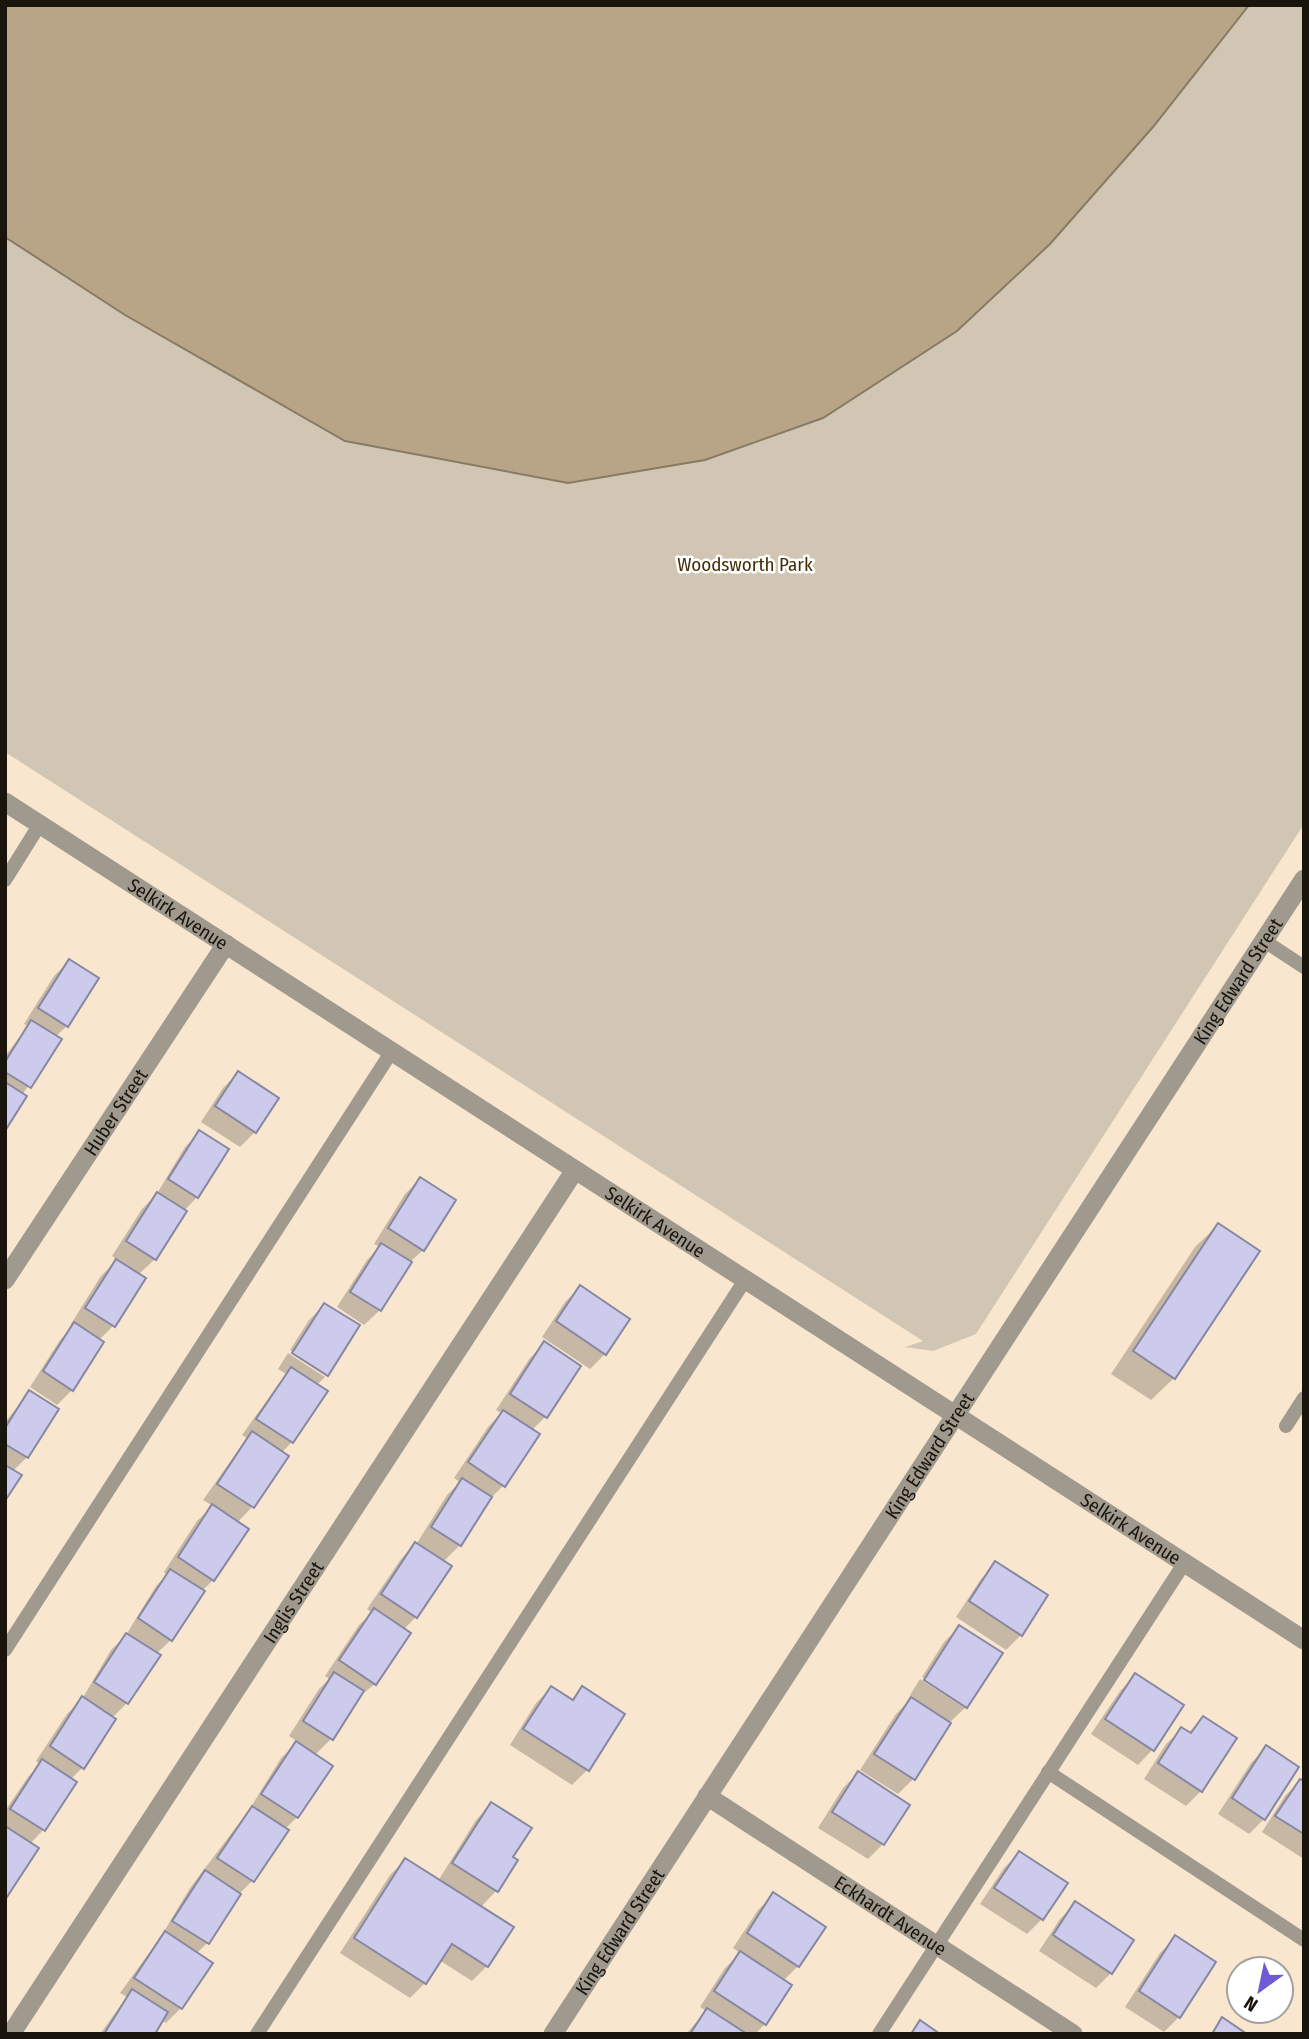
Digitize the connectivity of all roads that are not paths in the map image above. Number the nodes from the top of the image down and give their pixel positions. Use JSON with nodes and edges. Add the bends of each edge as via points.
{"nodes":[{"id":1,"x":5,"y":802,"type":"edge"},
{"id":2,"x":40,"y":824,"type":"junction"},
{"id":3,"x":1304,"y":878,"type":"edge"},
{"id":4,"x":5,"y":880,"type":"edge"},
{"id":5,"x":1263,"y":940,"type":"junction"},
{"id":6,"x":226,"y":944,"type":"junction"},
{"id":7,"x":1304,"y":967,"type":"edge"},
{"id":8,"x":392,"y":1051,"type":"junction"},
{"id":9,"x":575,"y":1170,"type":"junction"},
{"id":10,"x":5,"y":1280,"type":"edge"},
{"id":11,"x":745,"y":1280,"type":"junction"},
{"id":12,"x":1304,"y":1398,"type":"edge"},
{"id":13,"x":953,"y":1414,"type":"junction"},
{"id":14,"x":1286,"y":1426,"type":"dead end"},
{"id":15,"x":1185,"y":1562,"type":"junction"},
{"id":16,"x":1304,"y":1640,"type":"edge"},
{"id":17,"x":5,"y":1650,"type":"edge"},
{"id":18,"x":1048,"y":1772,"type":"junction"},
{"id":19,"x":707,"y":1796,"type":"junction"},
{"id":20,"x":1304,"y":1940,"type":"edge"},
{"id":21,"x":937,"y":1945,"type":"junction"},
{"id":22,"x":11,"y":2034,"type":"edge"},
{"id":23,"x":257,"y":2034,"type":"edge"},
{"id":24,"x":553,"y":2034,"type":"edge"},
{"id":25,"x":879,"y":2034,"type":"edge"},
{"id":26,"x":1073,"y":2034,"type":"edge"}],
"edges":[{"from":1,"to":2,"type":"street","name":"Selkirk Avenue"},
{"from":2,"to":4,"type":"lane"},
{"from":2,"to":6,"type":"street","name":"Selkirk Avenue"},
{"from":3,"to":5,"type":"street","name":"King Edward Street"},
{"from":5,"to":7,"type":"lane"},
{"from":5,"to":13,"type":"street","name":"King Edward Street"},
{"from":6,"to":8,"type":"street","name":"Selkirk Avenue"},
{"from":6,"to":10,"type":"street","name":"Huber Street"},
{"from":8,"to":9,"type":"street","name":"Selkirk Avenue"},
{"from":8,"to":17,"type":"lane"},
{"from":9,"to":11,"type":"street","name":"Selkirk Avenue"},
{"from":9,"to":22,"type":"street","name":"Inglis Street"},
{"from":11,"to":13,"type":"street","name":"Selkirk Avenue"},
{"from":11,"to":23,"type":"lane"},
{"from":12,"to":14,"type":"lane"},
{"from":13,"to":15,"type":"street","name":"Selkirk Avenue"},
{"from":13,"to":19,"type":"street","name":"King Edward Street"},
{"from":15,"to":16,"type":"street","name":"Selkirk Avenue"},
{"from":15,"to":18,"type":"lane"},
{"from":18,"to":20,"type":"lane"},
{"from":18,"to":21,"type":"lane"},
{"from":19,"to":21,"type":"street","name":"Eckhardt Avenue"},
{"from":19,"to":24,"type":"street","name":"King Edward Street"},
{"from":21,"to":25,"type":"lane"},
{"from":21,"to":26,"type":"street","name":"Eckhardt Avenue"}]}
